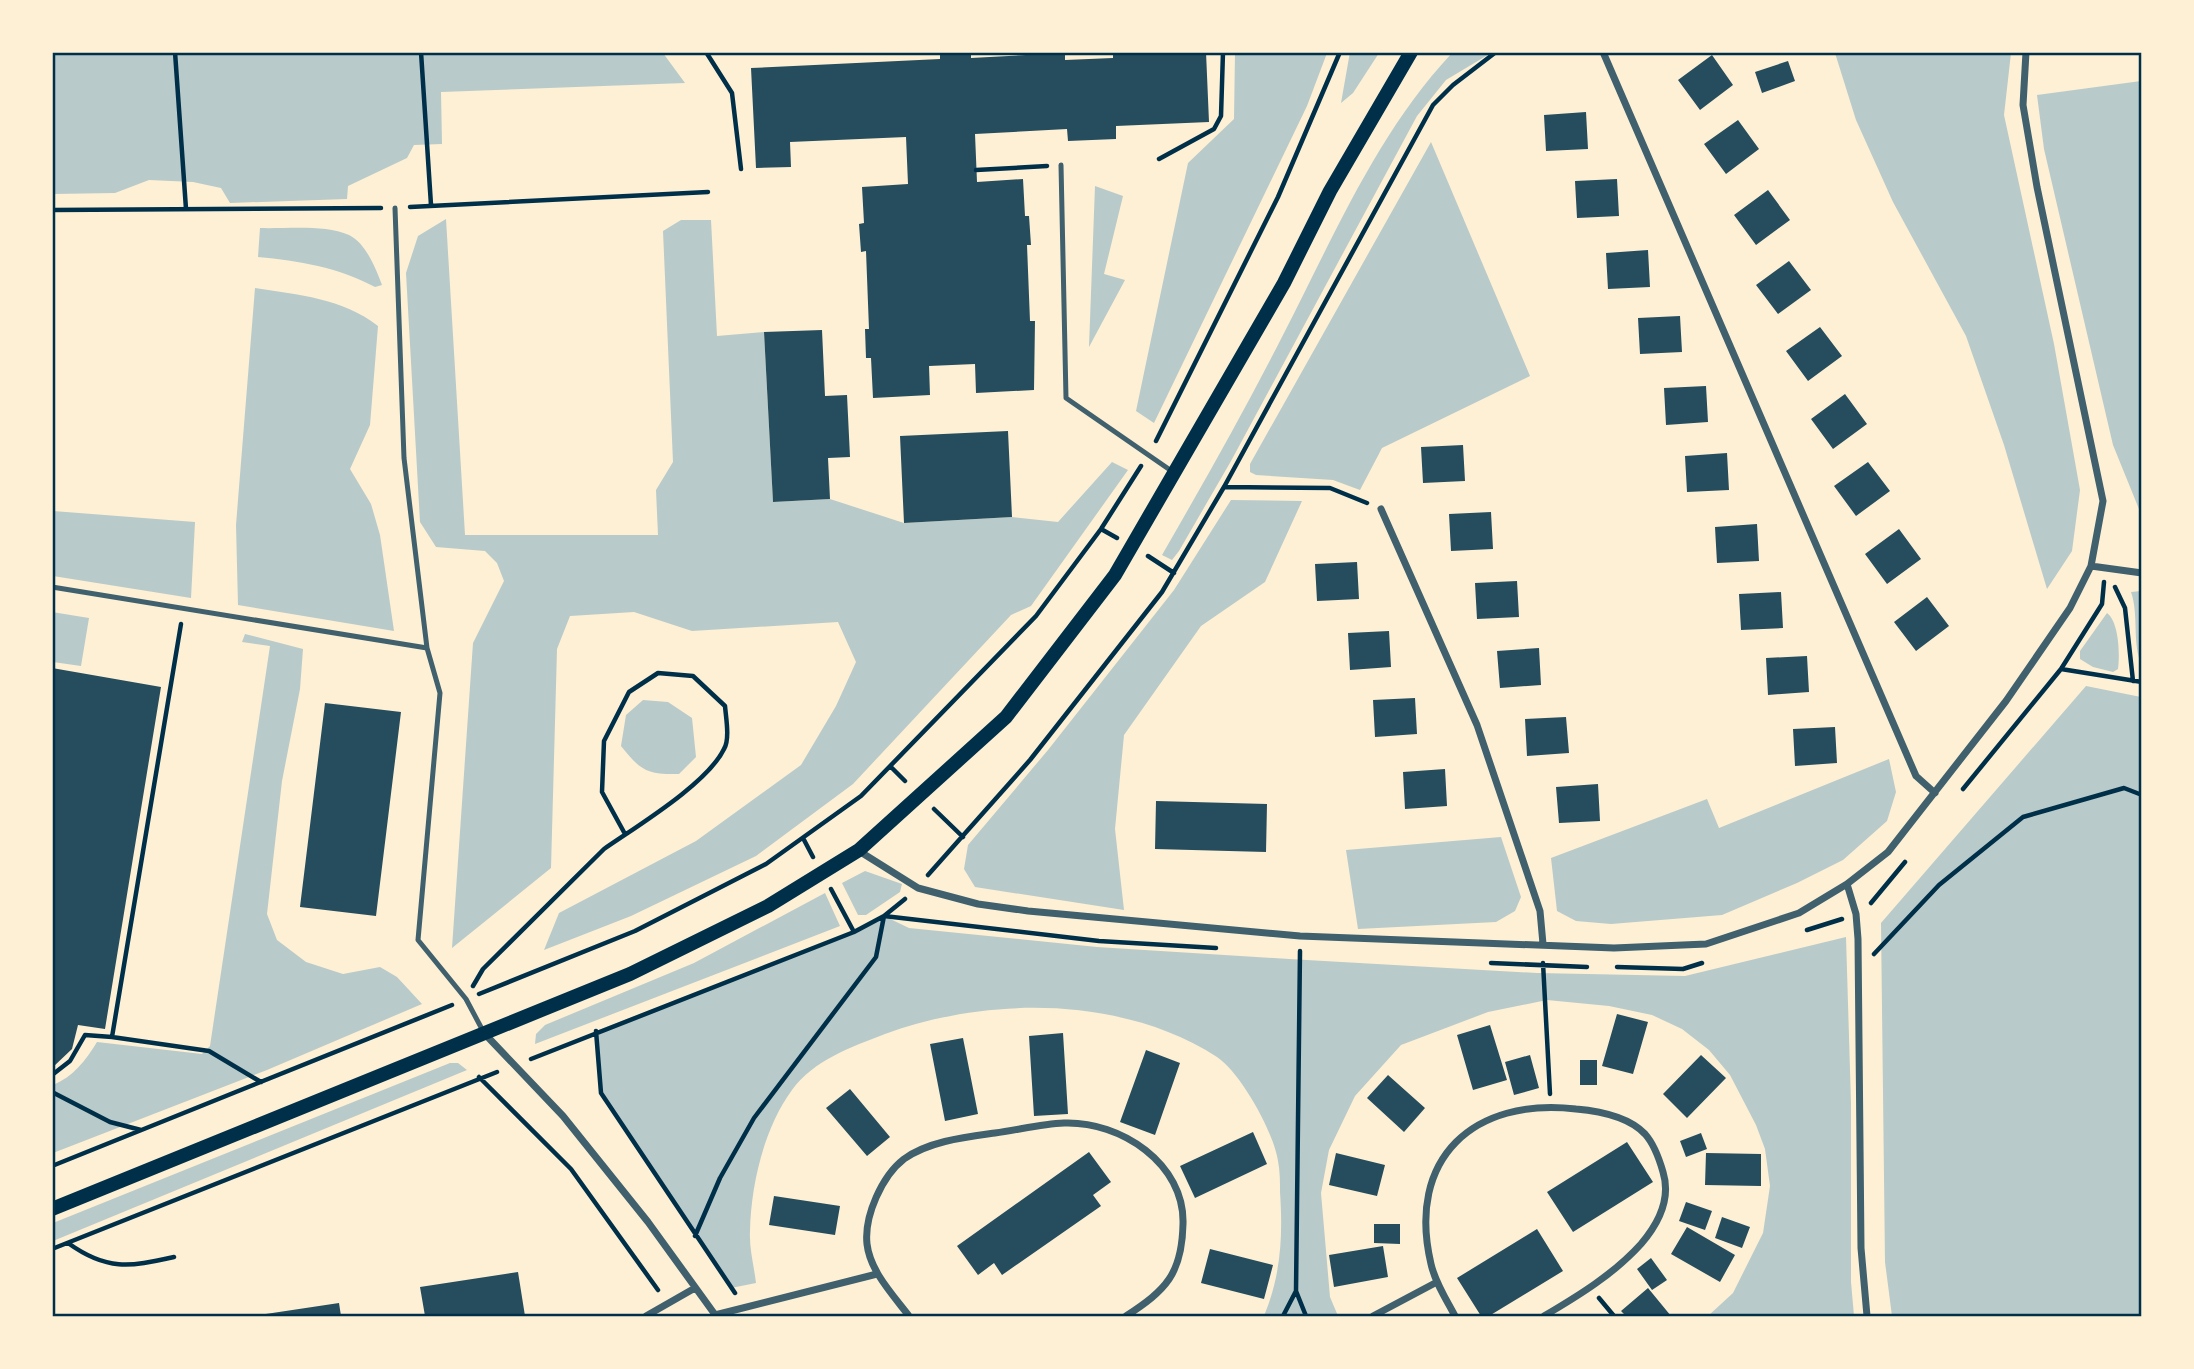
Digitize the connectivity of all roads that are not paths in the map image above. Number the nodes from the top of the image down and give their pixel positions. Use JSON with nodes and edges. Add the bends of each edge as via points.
{"nodes":[{"id":1,"x":1411,"y":52,"type":"edge"},
{"id":2,"x":1604,"y":52,"type":"edge"},
{"id":3,"x":2026,"y":52,"type":"edge"},
{"id":4,"x":1061,"y":165,"type":"road end"},
{"id":5,"x":395,"y":208,"type":"road end"},
{"id":6,"x":1175,"y":474,"type":"junction"},
{"id":7,"x":1381,"y":509,"type":"road end"},
{"id":8,"x":2091,"y":566,"type":"junction"},
{"id":9,"x":2141,"y":573,"type":"edge"},
{"id":10,"x":52,"y":587,"type":"edge"},
{"id":11,"x":427,"y":648,"type":"junction"},
{"id":12,"x":1935,"y":793,"type":"junction"},
{"id":13,"x":859,"y":850,"type":"junction"},
{"id":14,"x":1847,"y":884,"type":"junction"},
{"id":15,"x":1543,"y":944,"type":"junction"},
{"id":16,"x":483,"y":1031,"type":"junction"},
{"id":17,"x":52,"y":1209,"type":"edge"},
{"id":18,"x":877,"y":1273,"type":"junction"},
{"id":19,"x":1437,"y":1282,"type":"junction"},
{"id":20,"x":695,"y":1288,"type":"junction"},
{"id":21,"x":715,"y":1316,"type":"edge"},
{"id":22,"x":646,"y":1317,"type":"edge"},
{"id":23,"x":909,"y":1317,"type":"edge"},
{"id":24,"x":1126,"y":1317,"type":"edge"},
{"id":25,"x":1373,"y":1317,"type":"edge"},
{"id":26,"x":1455,"y":1317,"type":"edge"},
{"id":27,"x":1544,"y":1317,"type":"edge"},
{"id":28,"x":1867,"y":1317,"type":"edge"}],
"edges":[{"from":1,"to":6,"type":"main road"},
{"from":2,"to":12,"type":"street","via":[[1916,776]]},
{"from":3,"to":8,"type":"street","via":[[2023,104],[2037,187],[2104,501]]},
{"from":4,"to":6,"type":"lane","via":[[1066,398]]},
{"from":5,"to":11,"type":"lane","via":[[404,458]]},
{"from":6,"to":13,"type":"main road","via":[[1115,575],[1006,717]]},
{"from":7,"to":15,"type":"street","via":[[1477,724],[1539,911]]},
{"from":8,"to":9,"type":"street"},
{"from":8,"to":12,"type":"street","via":[[2049,639]]},
{"from":10,"to":11,"type":"lane"},
{"from":11,"to":16,"type":"lane","via":[[440,693],[418,940],[466,999]]},
{"from":12,"to":14,"type":"street","via":[[1888,852]]},
{"from":13,"to":15,"type":"street","via":[[918,888],[1028,911],[1300,936]]},
{"from":13,"to":16,"type":"main road","via":[[768,906],[630,974]]},
{"from":14,"to":15,"type":"street","via":[[1799,913],[1706,944],[1614,948]]},
{"from":14,"to":28,"type":"street","via":[[1856,914],[1860,970],[1861,1248]]},
{"from":16,"to":17,"type":"main road"},
{"from":16,"to":20,"type":"street","via":[[563,1116]]},
{"from":18,"to":21,"type":"street"},
{"from":18,"to":23,"type":"street"},
{"from":18,"to":24,"type":"street","via":[[867,1245],[868,1212],[904,1160],[936,1144],[970,1136],[1065,1123],[1107,1130],[1139,1146],[1170,1172],[1184,1209],[1183,1250],[1170,1283]]},
{"from":19,"to":25,"type":"street"},
{"from":19,"to":26,"type":"street"},
{"from":19,"to":27,"type":"street","via":[[1430,1263],[1426,1221],[1435,1170],[1464,1134],[1504,1112],[1550,1106],[1598,1111],[1622,1119],[1643,1132],[1661,1163],[1665,1205],[1642,1243],[1591,1288]]},
{"from":20,"to":21,"type":"street"},
{"from":20,"to":22,"type":"street"}]}
